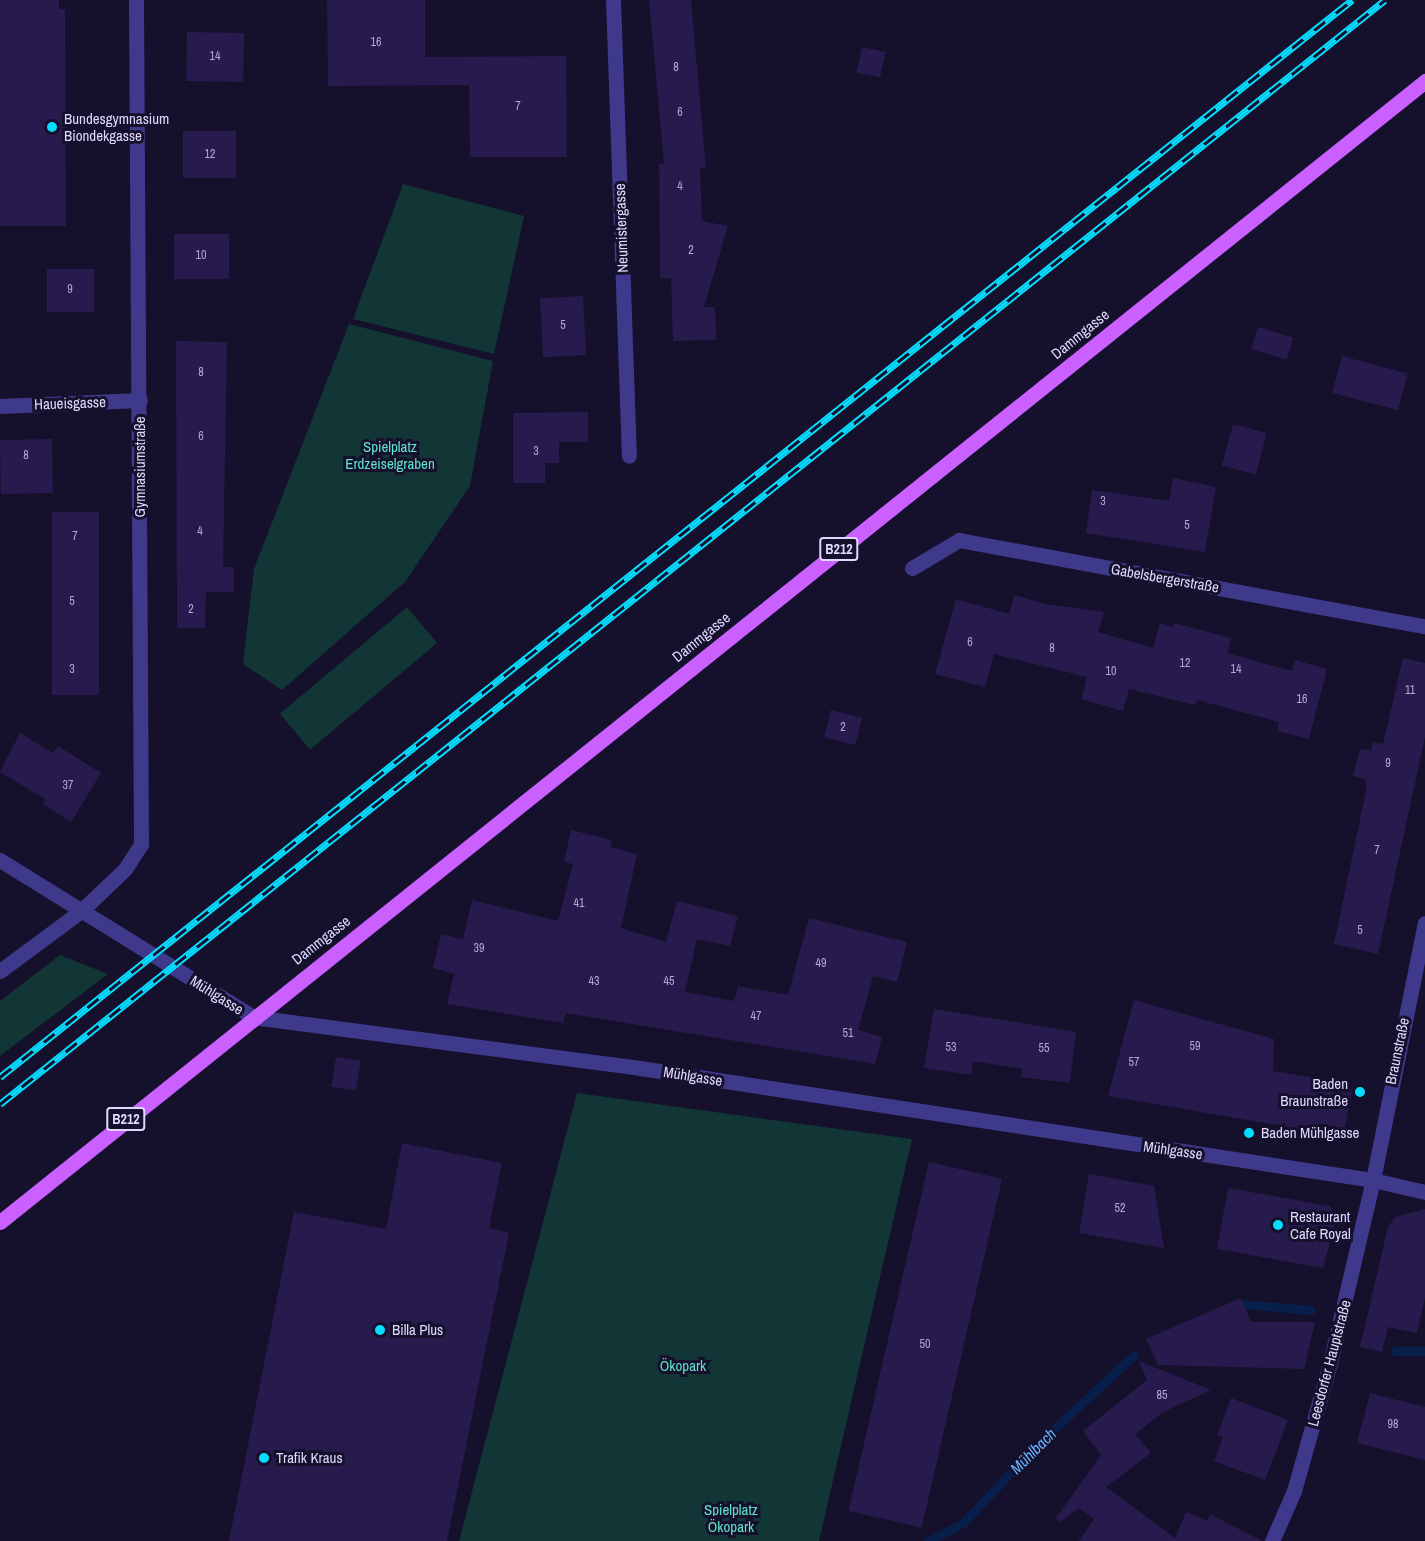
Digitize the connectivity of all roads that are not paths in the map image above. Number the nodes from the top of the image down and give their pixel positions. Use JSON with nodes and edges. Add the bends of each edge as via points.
{"nodes":[{"id":1,"x":136,"y":0,"type":"edge"},
{"id":2,"x":613,"y":0,"type":"edge"},
{"id":3,"x":1425,"y":81,"type":"edge"},
{"id":4,"x":140,"y":400,"type":"junction"},
{"id":5,"x":0,"y":406,"type":"edge"},
{"id":6,"x":629,"y":456,"type":"dead end"},
{"id":7,"x":912,"y":568,"type":"dead end"},
{"id":8,"x":1425,"y":626,"type":"edge"},
{"id":9,"x":0,"y":860,"type":"edge"},
{"id":10,"x":82,"y":910,"type":"junction"},
{"id":11,"x":1425,"y":923,"type":"edge"},
{"id":12,"x":0,"y":971,"type":"edge"},
{"id":13,"x":253,"y":1017,"type":"junction"},
{"id":14,"x":1373,"y":1180,"type":"junction"},
{"id":15,"x":1425,"y":1192,"type":"edge"},
{"id":16,"x":0,"y":1222,"type":"edge"},
{"id":17,"x":1272,"y":1541,"type":"edge"}],
"edges":[{"from":1,"to":4,"type":"street","name":"Gymnasiumstraße"},
{"from":2,"to":6,"type":"street","name":"Neumistergasse"},
{"from":3,"to":13,"type":"main road","name":"Dammgasse","number":"B212"},
{"from":4,"to":5,"type":"street","name":"Haueisgasse"},
{"from":4,"to":10,"type":"street","name":"Gymnasiumstraße","via":[[141,844],[125,869]]},
{"from":7,"to":8,"type":"street","name":"Gabelsbergerstraße","via":[[959,540]]},
{"from":9,"to":10,"type":"street","name":"Mühlgasse"},
{"from":10,"to":12,"type":"street","name":"Gymnasiumstraße"},
{"from":10,"to":13,"type":"street","name":"Mühlgasse"},
{"from":11,"to":14,"type":"street","name":"Braunstraße"},
{"from":13,"to":14,"type":"street","name":"Mühlgasse","via":[[640,1068]]},
{"from":13,"to":16,"type":"main road","name":"Dammgasse","number":"B212"},
{"from":14,"to":15,"type":"street","name":"Mühlgasse"},
{"from":14,"to":17,"type":"street","name":"Leesdorfer Hauptstraße","via":[[1330,1363],[1294,1491]]}]}
